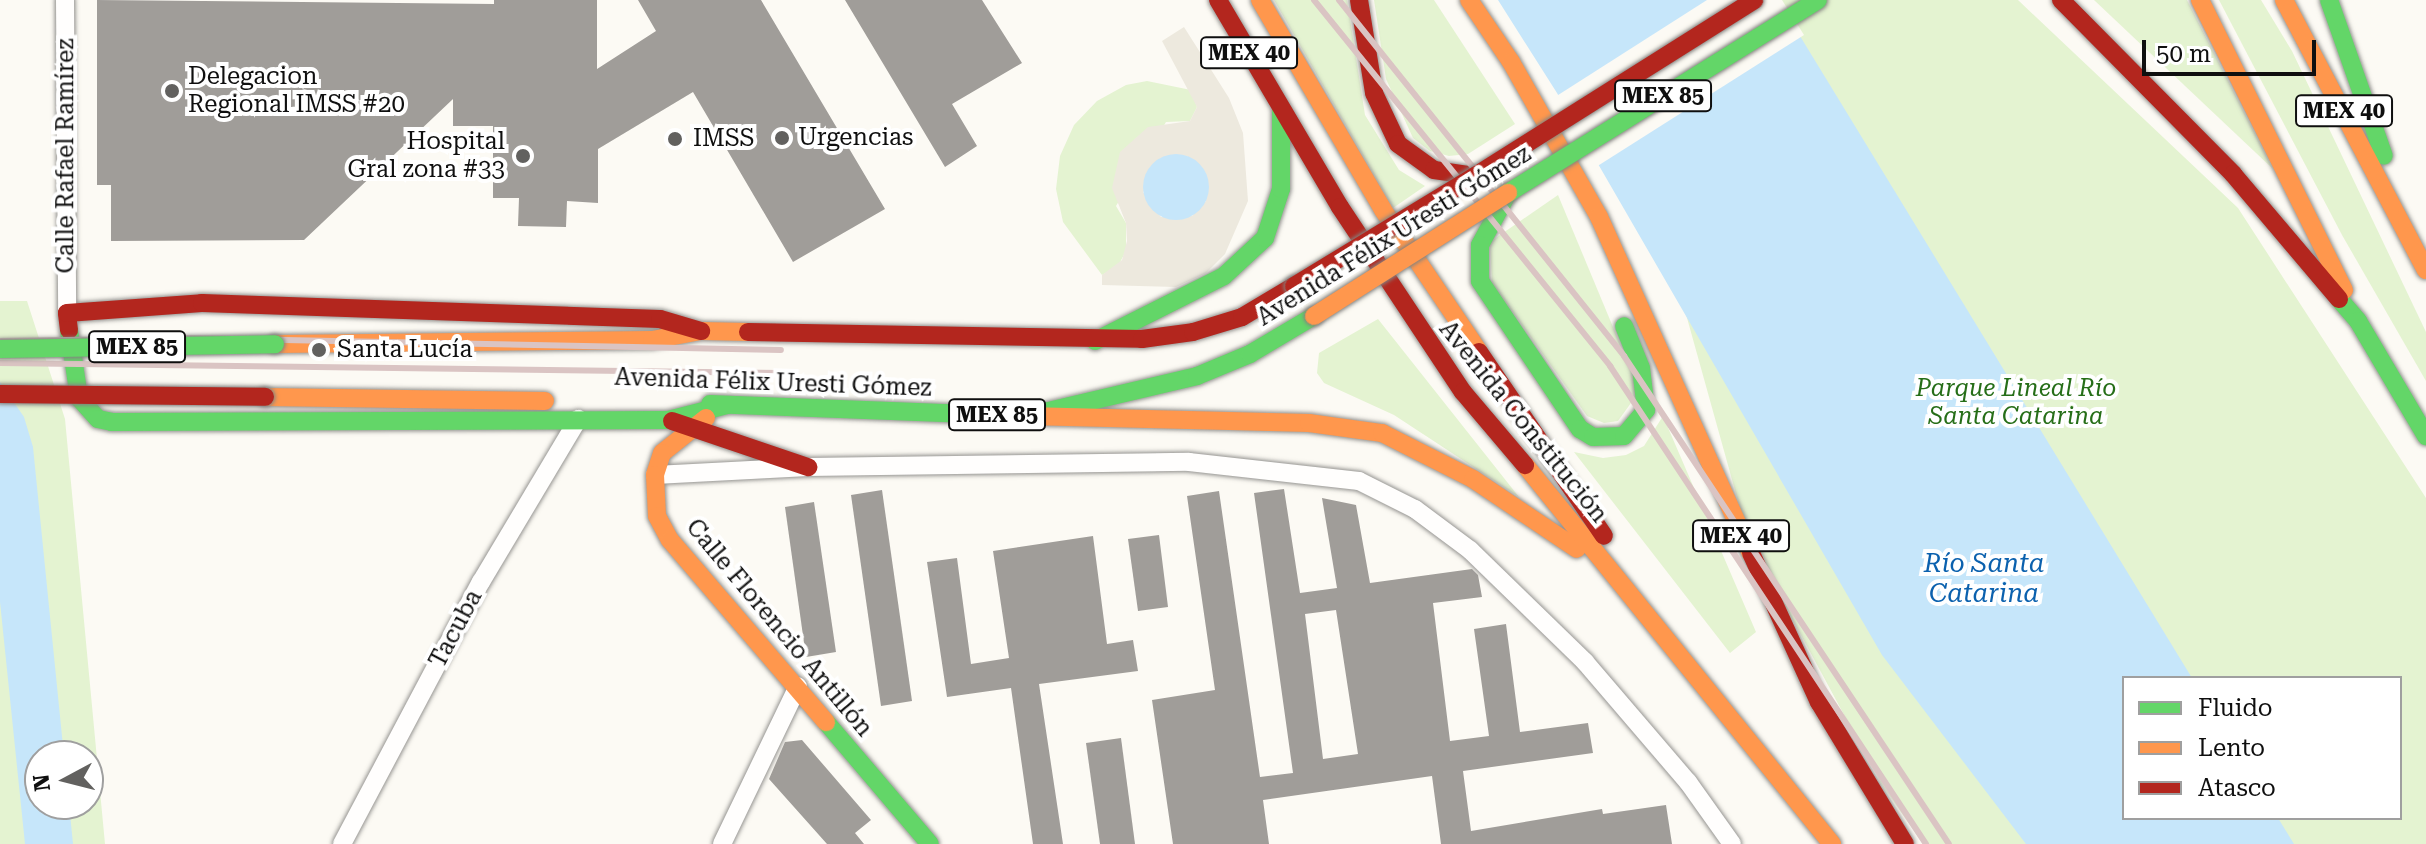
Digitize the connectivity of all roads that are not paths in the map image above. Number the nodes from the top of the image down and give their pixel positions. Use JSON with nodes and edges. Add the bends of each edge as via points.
{"nodes":[{"id":1,"x":65,"y":0,"type":"edge"},
{"id":2,"x":1218,"y":0,"type":"edge"},
{"id":3,"x":1260,"y":0,"type":"edge"},
{"id":4,"x":1359,"y":0,"type":"edge"},
{"id":5,"x":1469,"y":0,"type":"edge"},
{"id":6,"x":1754,"y":0,"type":"edge"},
{"id":7,"x":1818,"y":0,"type":"edge"},
{"id":8,"x":2061,"y":0,"type":"edge"},
{"id":9,"x":2200,"y":0,"type":"edge"},
{"id":10,"x":2284,"y":0,"type":"edge"},
{"id":11,"x":2329,"y":0,"type":"edge"},
{"id":12,"x":1280,"y":106,"type":"junction"},
{"id":13,"x":1475,"y":176,"type":"junction"},
{"id":14,"x":1508,"y":193,"type":"junction"},
{"id":15,"x":1599,"y":217,"type":"junction"},
{"id":16,"x":2402,"y":222,"type":"junction"},
{"id":17,"x":2426,"y":270,"type":"edge"},
{"id":18,"x":67,"y":313,"type":"junction"},
{"id":19,"x":2358,"y":321,"type":"junction"},
{"id":20,"x":701,"y":331,"type":"junction"},
{"id":21,"x":1095,"y":341,"type":"junction"},
{"id":22,"x":0,"y":349,"type":"edge"},
{"id":23,"x":0,"y":394,"type":"edge"},
{"id":24,"x":727,"y":405,"type":"junction"},
{"id":25,"x":1027,"y":416,"type":"junction"},
{"id":26,"x":578,"y":419,"type":"junction"},
{"id":27,"x":668,"y":420,"type":"junction"},
{"id":28,"x":693,"y":427,"type":"junction"},
{"id":29,"x":2426,"y":436,"type":"edge"},
{"id":30,"x":808,"y":467,"type":"junction"},
{"id":31,"x":655,"y":475,"type":"junction"},
{"id":32,"x":1626,"y":584,"type":"junction"},
{"id":33,"x":798,"y":686,"type":"junction"},
{"id":34,"x":342,"y":844,"type":"edge"},
{"id":35,"x":722,"y":844,"type":"edge"},
{"id":36,"x":930,"y":844,"type":"edge"},
{"id":37,"x":1732,"y":844,"type":"edge"},
{"id":38,"x":1832,"y":844,"type":"edge"},
{"id":39,"x":1905,"y":844,"type":"edge"}],
"edges":[{"from":1,"to":18,"type":"street","name":"Calle Rafael Ramírez"},
{"from":2,"to":12,"type":"main road","name":"Avenida Constitución","number":"MEX 40"},
{"from":3,"to":32,"type":"main road","via":[[1330,125],[1436,291],[1573,485]]},
{"from":4,"to":13,"type":"main road","via":[[1374,93],[1398,144],[1434,170]]},
{"from":5,"to":15,"type":"main road","number":"MEX 40","via":[[1511,62]]},
{"from":6,"to":13,"type":"main road","name":"Avenida Félix Uresti Gómez","number":"MEX 85","bridge":true},
{"from":7,"to":14,"type":"main road","name":"Avenida Félix Uresti Gómez","number":"MEX 85","bridge":true},
{"from":8,"to":19,"type":"main road","via":[[2233,174]]},
{"from":9,"to":19,"type":"main road","via":[[2306,204]]},
{"from":10,"to":16,"type":"main road","number":"MEX 40"},
{"from":11,"to":16,"type":"main road","via":[[2360,77]]},
{"from":12,"to":21,"type":"main road","via":[[1281,189],[1265,238],[1224,276]]},
{"from":12,"to":32,"type":"main road","name":"Avenida Constitución","number":"MEX 40","via":[[1406,311],[1463,392]]},
{"from":13,"to":21,"type":"main road","name":"Avenida Félix Uresti Gómez","number":"MEX 85","bridge":true,"via":[[1242,317],[1193,332]]},
{"from":14,"to":15,"type":"main road","via":[[1480,245],[1480,281],[1580,429],[1606,440],[1624,436],[1646,410],[1641,368],[1609,279]]},
{"from":14,"to":25,"type":"main road","name":"Avenida Félix Uresti Gómez","number":"MEX 85","bridge":true,"via":[[1250,354],[1197,376]]},
{"from":15,"to":39,"type":"main road","number":"MEX 40","via":[[1819,702]]},
{"from":16,"to":17,"type":"main road","number":"MEX 40"},
{"from":18,"to":20,"type":"main road","via":[[202,303],[660,319]]},
{"from":18,"to":26,"type":"main road","via":[[79,398],[98,419],[112,422]]},
{"from":19,"to":29,"type":"main road"},
{"from":20,"to":21,"type":"main road","name":"Avenida Félix Uresti Gómez","number":"MEX 85"},
{"from":20,"to":22,"type":"main road","name":"Avenida Félix Uresti Gómez","number":"MEX 85","bridge":true,"via":[[652,340]]},
{"from":23,"to":24,"type":"main road","name":"Avenida Félix Uresti Gómez","number":"MEX 85","bridge":true},
{"from":24,"to":25,"type":"main road","name":"Avenida Félix Uresti Gómez","number":"MEX 85"},
{"from":24,"to":27,"type":"main road"},
{"from":24,"to":28,"type":"main road"},
{"from":25,"to":32,"type":"main road","via":[[1309,423],[1382,433],[1473,479]]},
{"from":26,"to":27,"type":"main road"},
{"from":26,"to":34,"type":"street","name":"Tacuba","via":[[481,582]]},
{"from":27,"to":28,"type":"main road"},
{"from":28,"to":30,"type":"main road"},
{"from":28,"to":31,"type":"main road","via":[[662,453]]},
{"from":30,"to":31,"type":"street"},
{"from":30,"to":37,"type":"street","via":[[1189,462],[1359,481],[1415,509],[1470,550],[1585,662],[1688,782]]},
{"from":31,"to":33,"type":"main road","name":"Calle Florencio Antillón","via":[[657,516],[670,540]]},
{"from":32,"to":38,"type":"main road","name":"Avenida Constitución","number":"MEX 40"},
{"from":33,"to":35,"type":"street"},
{"from":33,"to":36,"type":"main road","name":"Calle Florencio Antillón"}]}
